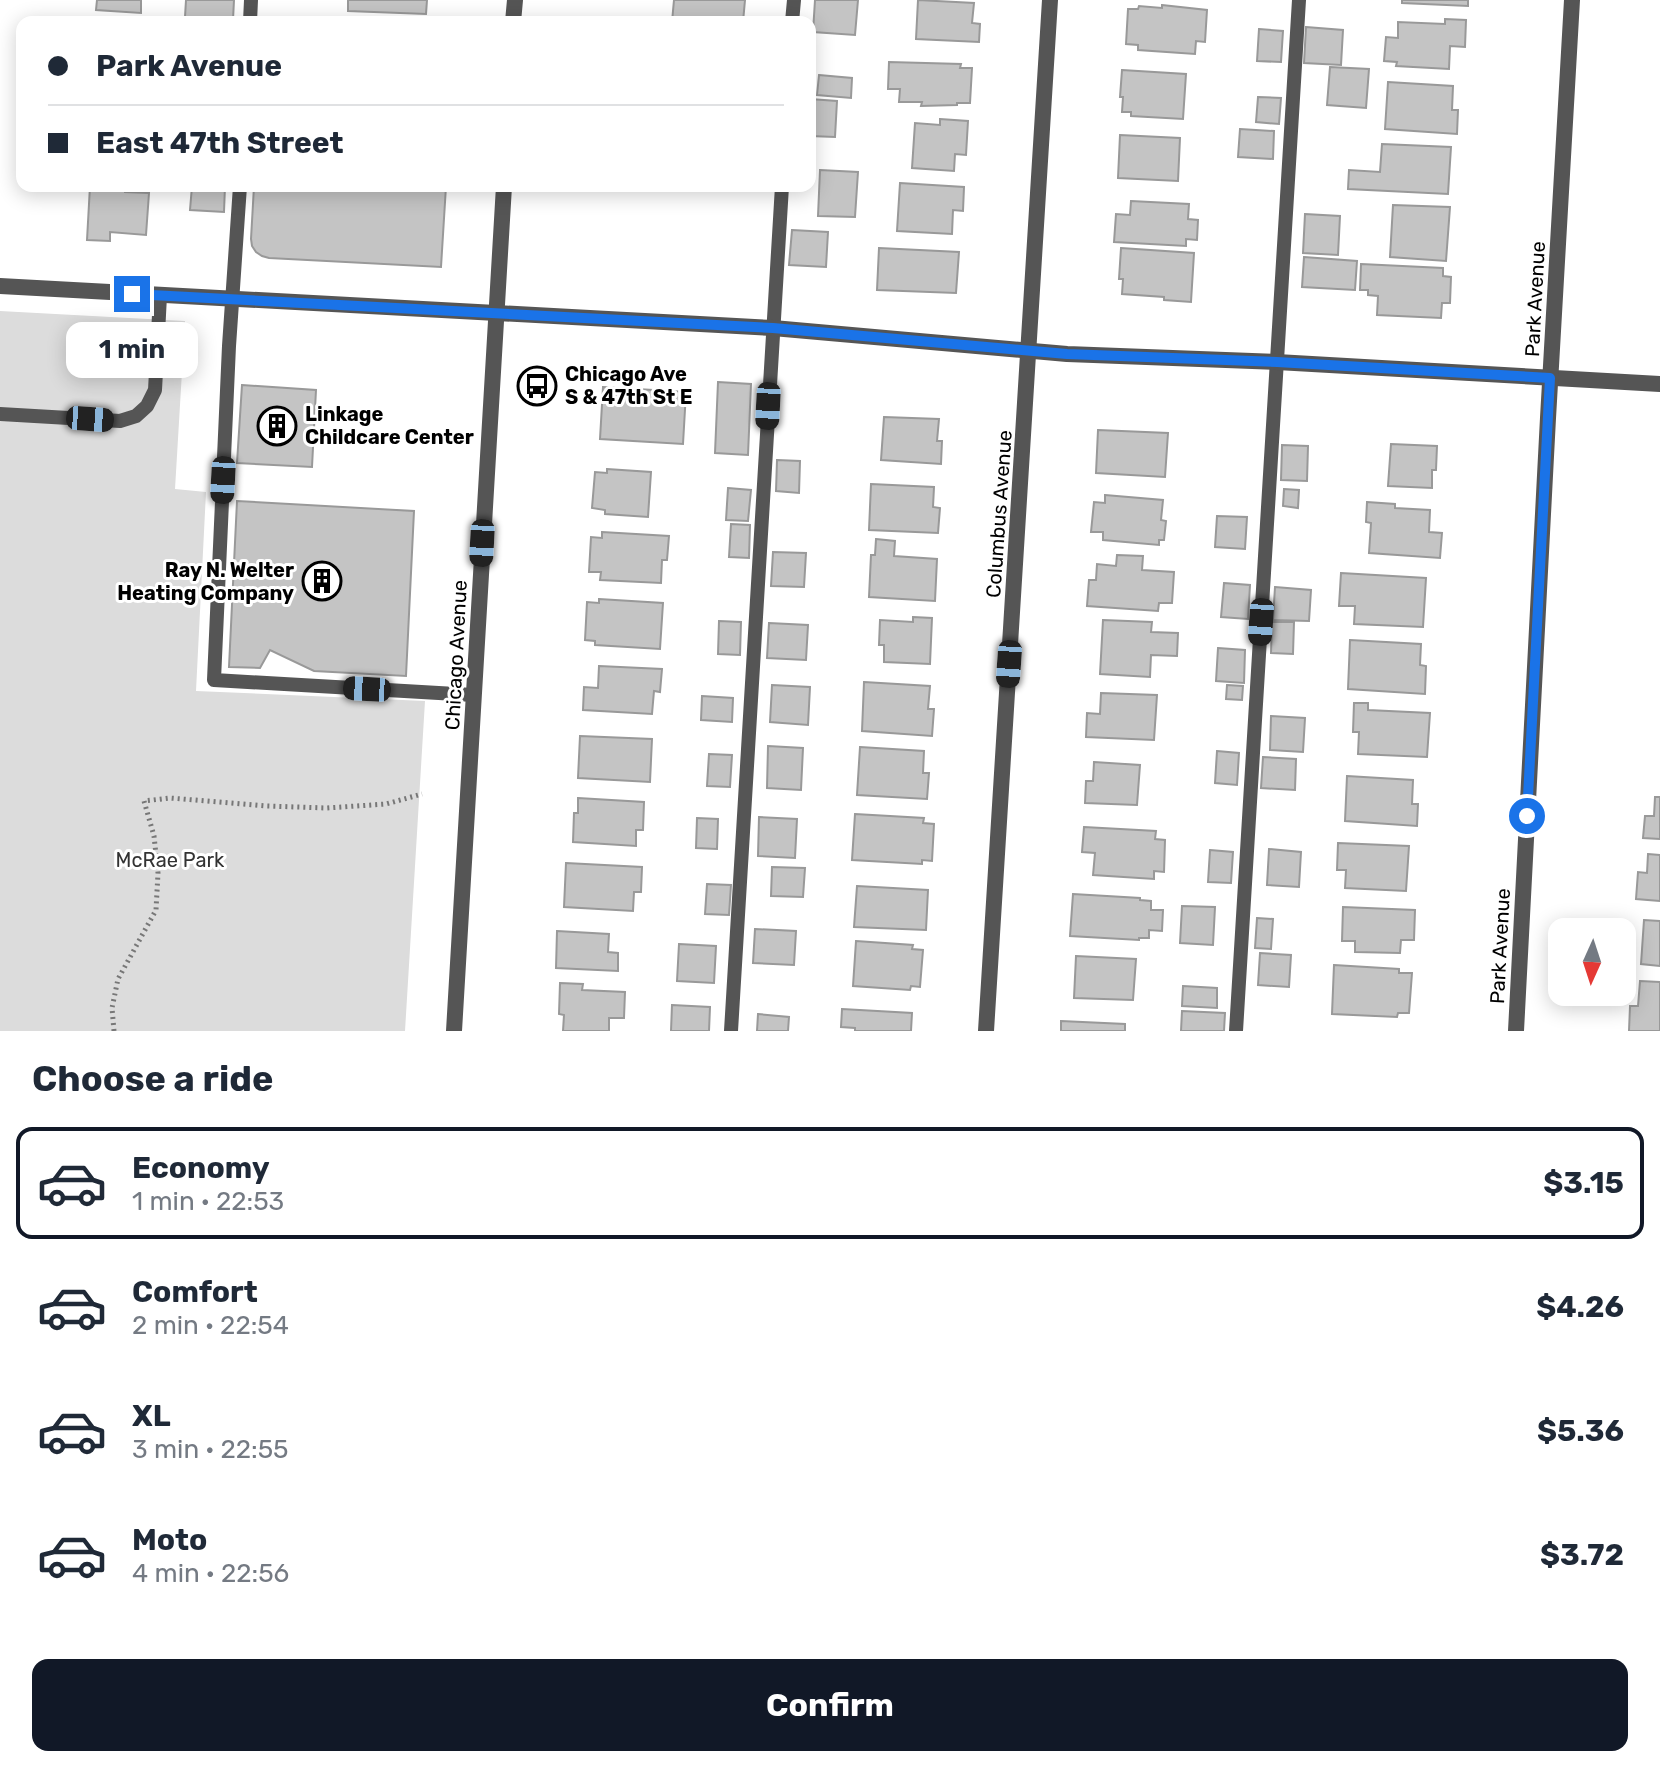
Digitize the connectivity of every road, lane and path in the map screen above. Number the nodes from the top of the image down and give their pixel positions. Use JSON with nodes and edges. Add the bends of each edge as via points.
{"nodes":[{"id":1,"x":1050,"y":0,"type":"edge"},
{"id":2,"x":1299,"y":0,"type":"edge"},
{"id":3,"x":1572,"y":0,"type":"edge"},
{"id":4,"x":240,"y":192,"type":"edge"},
{"id":5,"x":504,"y":192,"type":"edge"},
{"id":6,"x":782,"y":192,"type":"edge"},
{"id":7,"x":0,"y":286,"type":"edge"},
{"id":8,"x":160,"y":296,"type":"junction"},
{"id":9,"x":234,"y":299,"type":"junction"},
{"id":10,"x":496,"y":313,"type":"junction"},
{"id":11,"x":773,"y":328,"type":"junction"},
{"id":12,"x":1029,"y":351,"type":"junction"},
{"id":13,"x":1277,"y":362,"type":"junction"},
{"id":14,"x":1550,"y":378,"type":"junction"},
{"id":15,"x":1660,"y":384,"type":"edge"},
{"id":16,"x":0,"y":414,"type":"edge"},
{"id":17,"x":473,"y":695,"type":"junction"},
{"id":18,"x":422,"y":794,"type":"dead end"},
{"id":19,"x":114,"y":1031,"type":"edge"},
{"id":20,"x":454,"y":1031,"type":"edge"},
{"id":21,"x":731,"y":1031,"type":"edge"},
{"id":22,"x":986,"y":1031,"type":"edge"},
{"id":23,"x":1236,"y":1031,"type":"edge"},
{"id":24,"x":1516,"y":1031,"type":"edge"}],
"edges":[{"from":1,"to":12,"type":"street","name":"Columbus Avenue"},
{"from":2,"to":13,"type":"lane"},
{"from":3,"to":14,"type":"street","name":"Park Avenue"},
{"from":4,"to":9,"type":"lane"},
{"from":5,"to":10,"type":"street","name":"Chicago Avenue"},
{"from":6,"to":11,"type":"lane"},
{"from":7,"to":8,"type":"street"},
{"from":8,"to":9,"type":"street"},
{"from":8,"to":16,"type":"lane","via":[[155,390],[136,416],[120,421]]},
{"from":9,"to":10,"type":"street"},
{"from":9,"to":17,"type":"lane","via":[[214,680]]},
{"from":10,"to":11,"type":"street"},
{"from":10,"to":17,"type":"street","name":"Chicago Avenue"},
{"from":11,"to":12,"type":"street"},
{"from":11,"to":21,"type":"lane"},
{"from":12,"to":13,"type":"street"},
{"from":12,"to":22,"type":"street","name":"Columbus Avenue"},
{"from":13,"to":14,"type":"street"},
{"from":13,"to":23,"type":"lane"},
{"from":14,"to":15,"type":"street"},
{"from":14,"to":24,"type":"street","name":"Park Avenue"},
{"from":17,"to":20,"type":"street","name":"Chicago Avenue"},
{"from":18,"to":19,"type":"path","via":[[386,804],[327,808],[144,801],[154,836],[156,910],[118,979]]}]}
